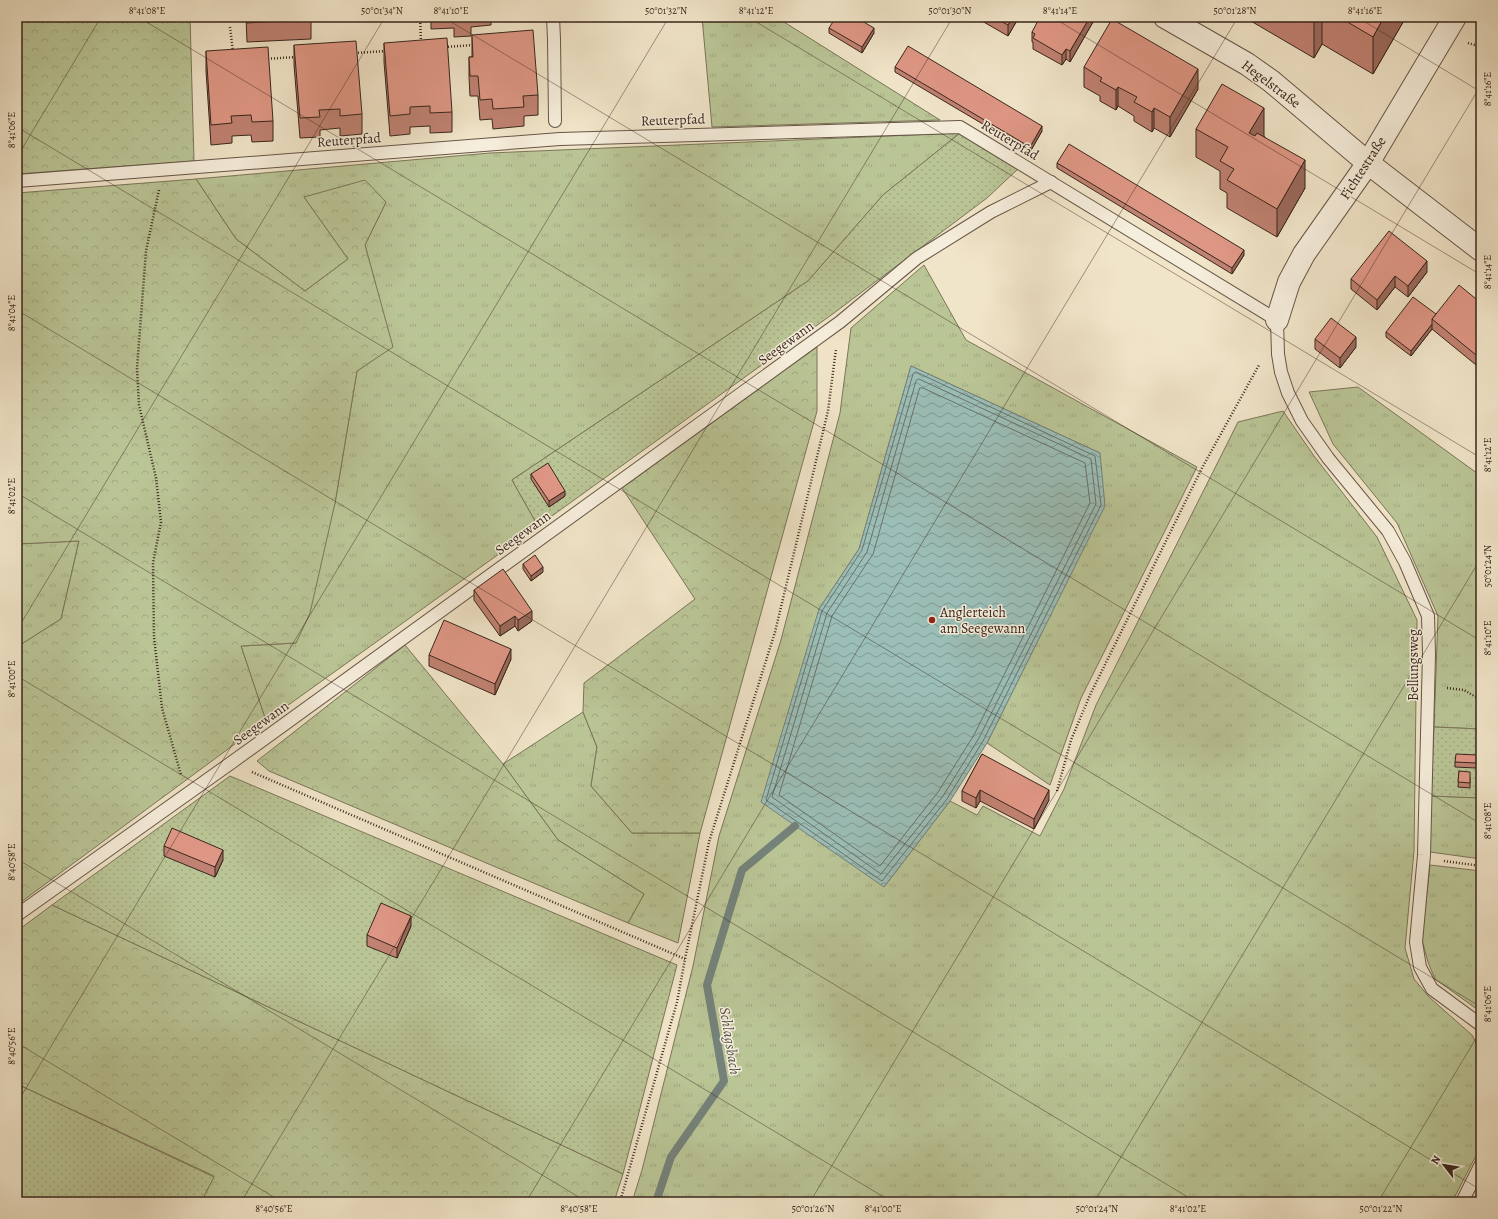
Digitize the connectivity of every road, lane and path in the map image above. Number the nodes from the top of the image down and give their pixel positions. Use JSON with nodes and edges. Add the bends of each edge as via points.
{"nodes":[{"id":1,"x":420,"y":17,"type":"edge"},
{"id":2,"x":553,"y":17,"type":"edge"},
{"id":3,"x":1455,"y":17,"type":"edge"},
{"id":4,"x":1170,"y":18,"type":"edge"},
{"id":5,"x":230,"y":27,"type":"dead end"},
{"id":6,"x":476,"y":45,"type":"edge"},
{"id":7,"x":1474,"y":46,"type":"dead end"},
{"id":8,"x":437,"y":47,"type":"edge"},
{"id":9,"x":1481,"y":47,"type":"edge"},
{"id":10,"x":422,"y":48,"type":"edge"},
{"id":11,"x":390,"y":50,"type":"edge"},
{"id":12,"x":351,"y":53,"type":"edge"},
{"id":13,"x":233,"y":54,"type":"edge"},
{"id":14,"x":296,"y":57,"type":"edge"},
{"id":15,"x":257,"y":60,"type":"edge"},
{"id":16,"x":555,"y":121,"type":"dead end"},
{"id":17,"x":1368,"y":163,"type":"junction"},
{"id":18,"x":163,"y":170,"type":"junction"},
{"id":19,"x":17,"y":181,"type":"edge"},
{"id":20,"x":1051,"y":182,"type":"junction"},
{"id":21,"x":1481,"y":250,"type":"edge"},
{"id":22,"x":1277,"y":320,"type":"junction"},
{"id":23,"x":840,"y":322,"type":"junction"},
{"id":24,"x":1259,"y":364,"type":"dead end"},
{"id":25,"x":1428,"y":686,"type":"junction"},
{"id":26,"x":1481,"y":700,"type":"edge"},
{"id":27,"x":235,"y":760,"type":"junction"},
{"id":28,"x":1057,"y":791,"type":"dead end"},
{"id":29,"x":186,"y":795,"type":"junction"},
{"id":30,"x":1424,"y":855,"type":"junction"},
{"id":31,"x":1481,"y":866,"type":"edge"},
{"id":32,"x":17,"y":915,"type":"edge"},
{"id":33,"x":684,"y":959,"type":"junction"},
{"id":34,"x":1481,"y":1025,"type":"edge"},
{"id":35,"x":1481,"y":1164,"type":"edge"},
{"id":36,"x":620,"y":1202,"type":"edge"},
{"id":37,"x":1462,"y":1202,"type":"edge"}],
"edges":[{"from":1,"to":10,"type":"path"},
{"from":2,"to":16,"type":"lane"},
{"from":3,"to":17,"type":"street","name":"Fichtestraße"},
{"from":4,"to":17,"type":"street","name":"Hegelstraße","via":[[1271,81]]},
{"from":5,"to":13,"type":"path"},
{"from":6,"to":8,"type":"path"},
{"from":7,"to":9,"type":"path"},
{"from":11,"to":12,"type":"path"},
{"from":14,"to":15,"type":"path"},
{"from":17,"to":21,"type":"street","name":"Hegelstraße"},
{"from":17,"to":22,"type":"street","name":"Fichtestraße","via":[[1304,254],[1289,282]]},
{"from":18,"to":19,"type":"lane","name":"Reuterpfad"},
{"from":18,"to":20,"type":"lane","name":"Reuterpfad","via":[[560,139],[960,127]]},
{"from":18,"to":29,"type":"path","via":[[146,251],[137,368],[139,406],[156,478],[161,522],[153,563],[154,637],[159,684],[162,708]]},
{"from":20,"to":22,"type":"lane","name":"Reuterpfad"},
{"from":20,"to":23,"type":"lane","name":"Seegewann","via":[[991,212],[917,258]]},
{"from":22,"to":25,"type":"lane","name":"Bellungsweg","via":[[1281,372],[1302,421],[1328,458],[1388,531],[1405,562],[1428,616]]},
{"from":23,"to":27,"type":"lane","name":"Seegewann"},
{"from":23,"to":33,"type":"path","via":[[828,410],[777,625],[708,842]]},
{"from":24,"to":28,"type":"path","via":[[1202,468],[1090,695],[1071,740]]},
{"from":25,"to":26,"type":"path","via":[[1464,690]]},
{"from":25,"to":30,"type":"lane","name":"Bellungsweg"},
{"from":27,"to":29,"type":"lane","name":"Seegewann"},
{"from":27,"to":33,"type":"path","via":[[255,774]]},
{"from":29,"to":32,"type":"lane","name":"Seegewann"},
{"from":30,"to":31,"type":"path","via":[[1438,861]]},
{"from":30,"to":34,"type":"lane","name":"Bellungsweg","via":[[1416,942],[1420,967],[1432,989]]},
{"from":33,"to":36,"type":"path","via":[[677,1002]]},
{"from":35,"to":37,"type":"lane"}]}
